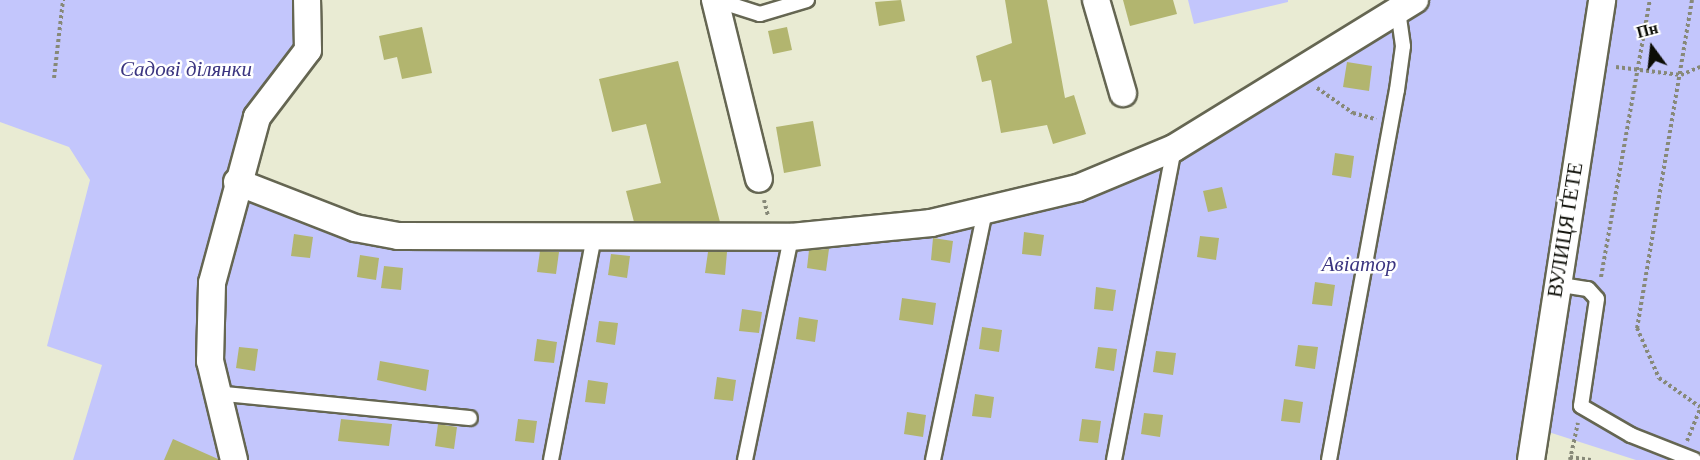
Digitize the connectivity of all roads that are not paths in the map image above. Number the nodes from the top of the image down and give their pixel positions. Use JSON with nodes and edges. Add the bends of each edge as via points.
{"nodes":[{"id":1,"x":307,"y":0,"type":"edge"},
{"id":2,"x":716,"y":0,"type":"edge"},
{"id":3,"x":807,"y":0,"type":"edge"},
{"id":4,"x":1096,"y":0,"type":"edge"},
{"id":5,"x":1602,"y":0,"type":"edge"},
{"id":6,"x":1406,"y":4,"type":"edge"},
{"id":7,"x":1123,"y":93,"type":"dead end"},
{"id":8,"x":1174,"y":148,"type":"junction"},
{"id":9,"x":759,"y":179,"type":"road end"},
{"id":10,"x":237,"y":182,"type":"junction"},
{"id":11,"x":985,"y":212,"type":"junction"},
{"id":12,"x":594,"y":236,"type":"junction"},
{"id":13,"x":782,"y":237,"type":"junction"},
{"id":14,"x":1555,"y":285,"type":"junction"},
{"id":15,"x":214,"y":393,"type":"junction"},
{"id":16,"x":470,"y":418,"type":"dead end"},
{"id":17,"x":234,"y":460,"type":"edge"},
{"id":18,"x":551,"y":460,"type":"edge"},
{"id":19,"x":745,"y":460,"type":"edge"},
{"id":20,"x":933,"y":460,"type":"edge"},
{"id":21,"x":1114,"y":460,"type":"edge"},
{"id":22,"x":1329,"y":460,"type":"edge"},
{"id":23,"x":1531,"y":460,"type":"edge"},
{"id":24,"x":1694,"y":460,"type":"edge"}],
"edges":[{"from":1,"to":10,"type":"street","via":[[308,50],[257,117]]},
{"from":2,"to":3,"type":"lane","via":[[760,14]]},
{"from":2,"to":9,"type":"street"},
{"from":4,"to":7,"type":"street"},
{"from":5,"to":14,"type":"street","name":"ВУЛИЦЯ ҐЕТЕ"},
{"from":6,"to":8,"type":"street"},
{"from":6,"to":22,"type":"lane","via":[[1390,123]]},
{"from":8,"to":11,"type":"street","via":[[1078,188]]},
{"from":8,"to":21,"type":"lane"},
{"from":10,"to":12,"type":"street","via":[[355,228],[398,236]]},
{"from":10,"to":15,"type":"street","via":[[212,283]]},
{"from":11,"to":13,"type":"street","via":[[931,223]]},
{"from":11,"to":20,"type":"lane"},
{"from":12,"to":13,"type":"street"},
{"from":12,"to":18,"type":"lane"},
{"from":13,"to":19,"type":"lane"},
{"from":14,"to":23,"type":"street","name":"ВУЛИЦЯ ҐЕТЕ"},
{"from":14,"to":24,"type":"lane","via":[[1588,289],[1597,298],[1581,406],[1630,435]]},
{"from":15,"to":16,"type":"lane"},
{"from":15,"to":17,"type":"street"}]}
